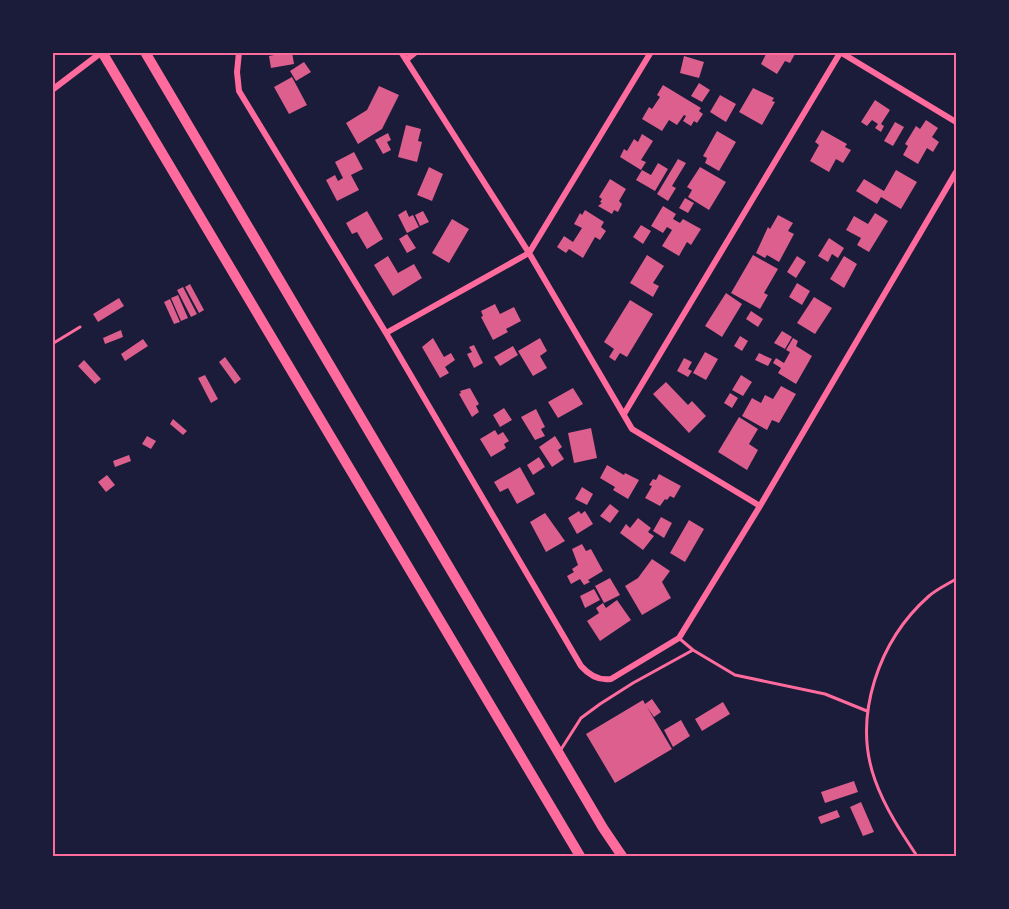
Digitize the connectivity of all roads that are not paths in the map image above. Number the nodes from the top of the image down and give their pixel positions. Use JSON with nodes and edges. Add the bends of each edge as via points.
{"nodes":[{"id":1,"x":145,"y":52,"type":"edge"},
{"id":2,"x":239,"y":52,"type":"edge"},
{"id":3,"x":401,"y":52,"type":"edge"},
{"id":4,"x":416,"y":52,"type":"edge"},
{"id":5,"x":651,"y":52,"type":"edge"},
{"id":6,"x":840,"y":52,"type":"edge"},
{"id":7,"x":102,"y":53,"type":"edge"},
{"id":8,"x":406,"y":60,"type":"junction"},
{"id":9,"x":52,"y":90,"type":"edge"},
{"id":10,"x":957,"y":122,"type":"edge"},
{"id":11,"x":957,"y":172,"type":"edge"},
{"id":12,"x":530,"y":253,"type":"junction"},
{"id":13,"x":80,"y":327,"type":"dead end"},
{"id":14,"x":386,"y":333,"type":"junction"},
{"id":15,"x":52,"y":344,"type":"edge"},
{"id":16,"x":624,"y":414,"type":"junction"},
{"id":17,"x":760,"y":506,"type":"junction"},
{"id":18,"x":957,"y":579,"type":"edge"},
{"id":19,"x":679,"y":638,"type":"junction"},
{"id":20,"x":693,"y":650,"type":"junction"},
{"id":21,"x":867,"y":712,"type":"junction"},
{"id":22,"x":559,"y":753,"type":"junction"},
{"id":23,"x":580,"y":856,"type":"edge"},
{"id":24,"x":622,"y":856,"type":"edge"},
{"id":25,"x":917,"y":856,"type":"edge"}],
"edges":[{"from":1,"to":22,"type":"highway"},
{"from":2,"to":14,"type":"street","via":[[239,91]]},
{"from":3,"to":8,"type":"street"},
{"from":4,"to":8,"type":"street"},
{"from":5,"to":12,"type":"street"},
{"from":6,"to":10,"type":"street"},
{"from":6,"to":16,"type":"street"},
{"from":7,"to":9,"type":"street"},
{"from":7,"to":23,"type":"highway"},
{"from":8,"to":12,"type":"street"},
{"from":11,"to":17,"type":"street"},
{"from":12,"to":14,"type":"street"},
{"from":12,"to":16,"type":"street"},
{"from":13,"to":15,"type":"lane"},
{"from":14,"to":19,"type":"street","via":[[581,666],[592,676],[611,679]]},
{"from":16,"to":17,"type":"street","via":[[634,431]]},
{"from":17,"to":19,"type":"street"},
{"from":18,"to":21,"type":"lane","via":[[930,595],[893,638],[883,657]]},
{"from":19,"to":20,"type":"lane"},
{"from":20,"to":21,"type":"lane","via":[[735,675],[825,694]]},
{"from":20,"to":22,"type":"lane","via":[[581,718]]},
{"from":21,"to":25,"type":"lane","via":[[867,743],[874,778],[885,807]]},
{"from":22,"to":24,"type":"highway"}]}
